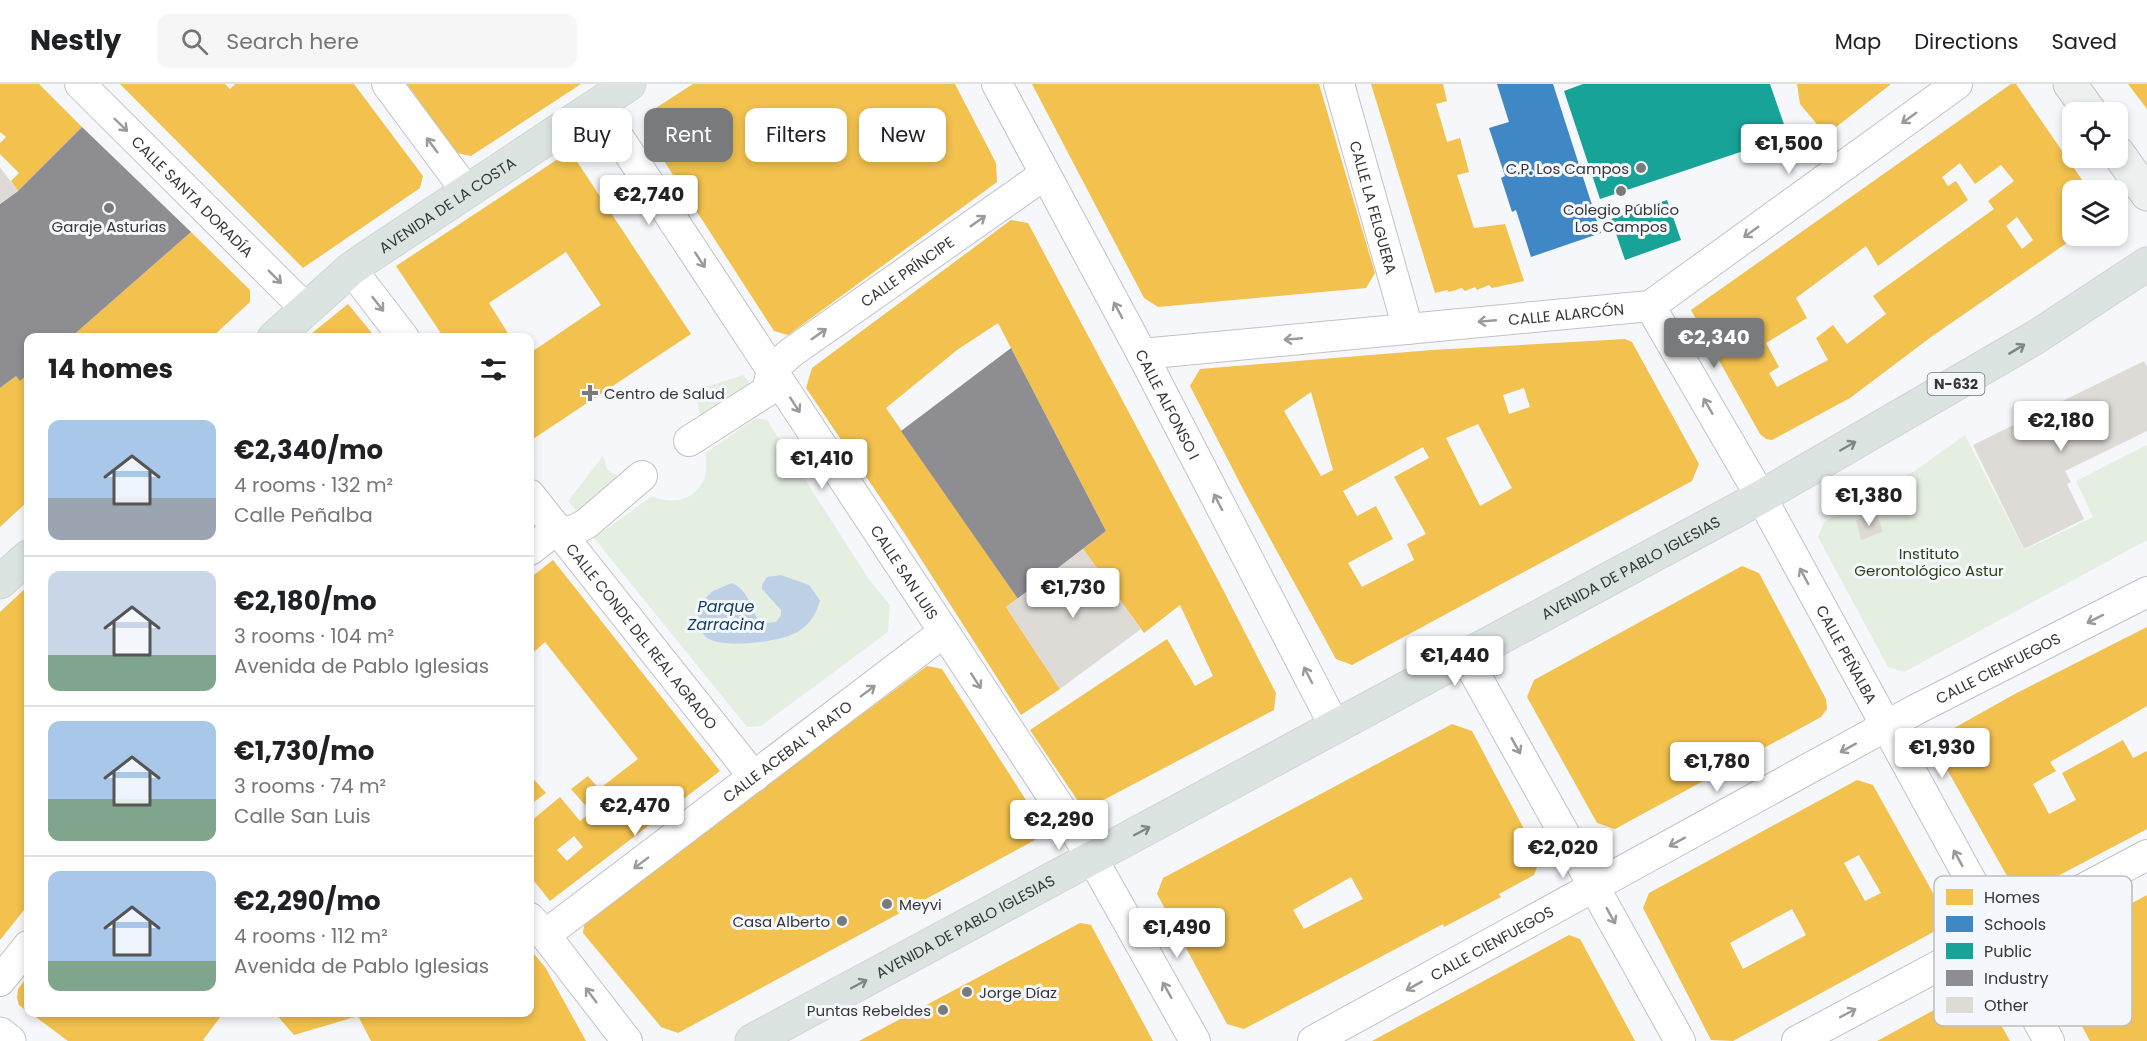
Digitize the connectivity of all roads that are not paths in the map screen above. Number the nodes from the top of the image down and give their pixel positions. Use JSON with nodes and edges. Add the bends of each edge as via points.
{"nodes":[{"id":1,"x":80,"y":84,"type":"edge"},
{"id":2,"x":387,"y":84,"type":"edge"},
{"id":3,"x":629,"y":84,"type":"edge"},
{"id":4,"x":997,"y":84,"type":"edge"},
{"id":5,"x":1339,"y":84,"type":"edge"},
{"id":6,"x":1957,"y":84,"type":"edge"},
{"id":7,"x":2070,"y":84,"type":"edge"},
{"id":8,"x":2083,"y":102,"type":"edge"},
{"id":9,"x":598,"y":106,"type":"junction"},
{"id":10,"x":2128,"y":167,"type":"edge"},
{"id":11,"x":1044,"y":175,"type":"junction"},
{"id":12,"x":467,"y":192,"type":"junction"},
{"id":13,"x":2147,"y":194,"type":"edge"},
{"id":14,"x":2147,"y":264,"type":"edge"},
{"id":15,"x":351,"y":269,"type":"junction"},
{"id":16,"x":1650,"y":306,"type":"junction"},
{"id":17,"x":306,"y":309,"type":"junction"},
{"id":18,"x":1408,"y":329,"type":"junction"},
{"id":19,"x":280,"y":333,"type":"edge"},
{"id":20,"x":400,"y":333,"type":"edge"},
{"id":21,"x":1142,"y":354,"type":"junction"},
{"id":22,"x":772,"y":369,"type":"junction"},
{"id":23,"x":689,"y":441,"type":"dead end"},
{"id":24,"x":642,"y":476,"type":"dead end"},
{"id":25,"x":1761,"y":496,"type":"junction"},
{"id":26,"x":534,"y":500,"type":"edge"},
{"id":27,"x":557,"y":529,"type":"junction"},
{"id":28,"x":534,"y":547,"type":"edge"},
{"id":29,"x":24,"y":561,"type":"edge"},
{"id":30,"x":0,"y":582,"type":"edge"},
{"id":31,"x":2147,"y":592,"type":"edge"},
{"id":32,"x":944,"y":632,"type":"junction"},
{"id":33,"x":1465,"y":656,"type":"junction"},
{"id":34,"x":1335,"y":727,"type":"junction"},
{"id":35,"x":1886,"y":727,"type":"junction"},
{"id":36,"x":754,"y":777,"type":"junction"},
{"id":37,"x":2147,"y":855,"type":"edge"},
{"id":38,"x":1092,"y":858,"type":"junction"},
{"id":39,"x":1968,"y":876,"type":"edge"},
{"id":40,"x":2107,"y":876,"type":"edge"},
{"id":41,"x":1595,"y":887,"type":"junction"},
{"id":42,"x":537,"y":926,"type":"edge"},
{"id":43,"x":24,"y":951,"type":"edge"},
{"id":44,"x":1934,"y":967,"type":"edge"},
{"id":45,"x":0,"y":981,"type":"edge"},
{"id":46,"x":2041,"y":1026,"type":"edge"},
{"id":47,"x":0,"y":1034,"type":"edge"},
{"id":48,"x":9,"y":1041,"type":"edge"},
{"id":49,"x":627,"y":1041,"type":"edge"},
{"id":50,"x":752,"y":1041,"type":"edge"},
{"id":51,"x":1195,"y":1041,"type":"edge"},
{"id":52,"x":1313,"y":1041,"type":"edge"},
{"id":53,"x":1680,"y":1041,"type":"edge"},
{"id":54,"x":1797,"y":1041,"type":"edge"},
{"id":55,"x":2049,"y":1041,"type":"edge"}],
"edges":[{"from":1,"to":17,"type":"street","name":"CALLE SANTA DORADÍA","one_way":true},
{"from":12,"to":2,"type":"street","one_way":true},
{"from":3,"to":9,"type":"main road","name":"AVENIDA DE LA COSTA"},
{"from":4,"to":11,"type":"street","name":"CALLE ALFONSO I"},
{"from":5,"to":18,"type":"street","name":"CALLE LA FELGUERA"},
{"from":6,"to":16,"type":"street","one_way":true},
{"from":7,"to":8,"type":"main road"},
{"from":9,"to":12,"type":"main road","name":"AVENIDA DE LA COSTA"},
{"from":9,"to":22,"type":"street","name":"CALLE SAN LUIS","one_way":true},
{"from":10,"to":13,"type":"main road"},
{"from":21,"to":11,"type":"street","name":"CALLE ALFONSO I","one_way":true},
{"from":22,"to":11,"type":"street","name":"CALLE PRÍNCIPE","one_way":true},
{"from":12,"to":15,"type":"main road","name":"AVENIDA DE LA COSTA"},
{"from":25,"to":14,"type":"main road","name":"AVENIDA DE PABLO IGLESIAS","number":"N-632","one_way":true,"via":[[2026,343]]},
{"from":15,"to":17,"type":"main road","name":"AVENIDA DE LA COSTA"},
{"from":15,"to":20,"type":"street","one_way":true},
{"from":16,"to":18,"type":"street","name":"CALLE ALARCÓN","one_way":true},
{"from":25,"to":16,"type":"street","name":"CALLE PEÑALBA","one_way":true},
{"from":17,"to":19,"type":"main road","name":"AVENIDA DE LA COSTA"},
{"from":18,"to":21,"type":"street","name":"CALLE ALARCÓN","one_way":true},
{"from":34,"to":21,"type":"street","name":"CALLE ALFONSO I","one_way":true},
{"from":22,"to":23,"type":"street","via":[[767,391]]},
{"from":22,"to":32,"type":"street","name":"CALLE SAN LUIS","one_way":true},
{"from":24,"to":27,"type":"street","via":[[586,524],[570,532]]},
{"from":25,"to":33,"type":"main road","name":"AVENIDA DE PABLO IGLESIAS","number":"N-632"},
{"from":35,"to":25,"type":"street","name":"CALLE PEÑALBA","one_way":true},
{"from":26,"to":27,"type":"street","name":"CALLE CONDE DEL REAL AGRADO"},
{"from":27,"to":28,"type":"street"},
{"from":27,"to":36,"type":"street","name":"CALLE CONDE DEL REAL AGRADO"},
{"from":29,"to":30,"type":"main road"},
{"from":31,"to":35,"type":"street","name":"CALLE CIENFUEGOS","one_way":true},
{"from":36,"to":32,"type":"street","name":"CALLE ACEBAL Y RATO","one_way":true},
{"from":32,"to":38,"type":"street","name":"CALLE SAN LUIS","one_way":true},
{"from":33,"to":34,"type":"main road","name":"AVENIDA DE PABLO IGLESIAS","number":"N-632"},
{"from":33,"to":41,"type":"street","one_way":true},
{"from":38,"to":34,"type":"main road","name":"AVENIDA DE PABLO IGLESIAS","number":"N-632","one_way":true},
{"from":39,"to":35,"type":"street","name":"CALLE PEÑALBA","one_way":true},
{"from":35,"to":41,"type":"street","name":"CALLE CIENFUEGOS","one_way":true},
{"from":36,"to":42,"type":"street","name":"CALLE ACEBAL Y RATO","one_way":true},
{"from":37,"to":40,"type":"street"},
{"from":50,"to":38,"type":"main road","name":"AVENIDA DE PABLO IGLESIAS","number":"N-632","one_way":true},
{"from":51,"to":38,"type":"street","name":"CALLE SAN LUIS","one_way":true},
{"from":41,"to":52,"type":"street","name":"CALLE CIENFUEGOS","one_way":true},
{"from":41,"to":53,"type":"street","one_way":true},
{"from":49,"to":42,"type":"street","one_way":true},
{"from":43,"to":45,"type":"street"},
{"from":54,"to":44,"type":"street","one_way":true},
{"from":46,"to":55,"type":"street","name":"CALLE PEÑALBA"},
{"from":47,"to":48,"type":"street"}]}
